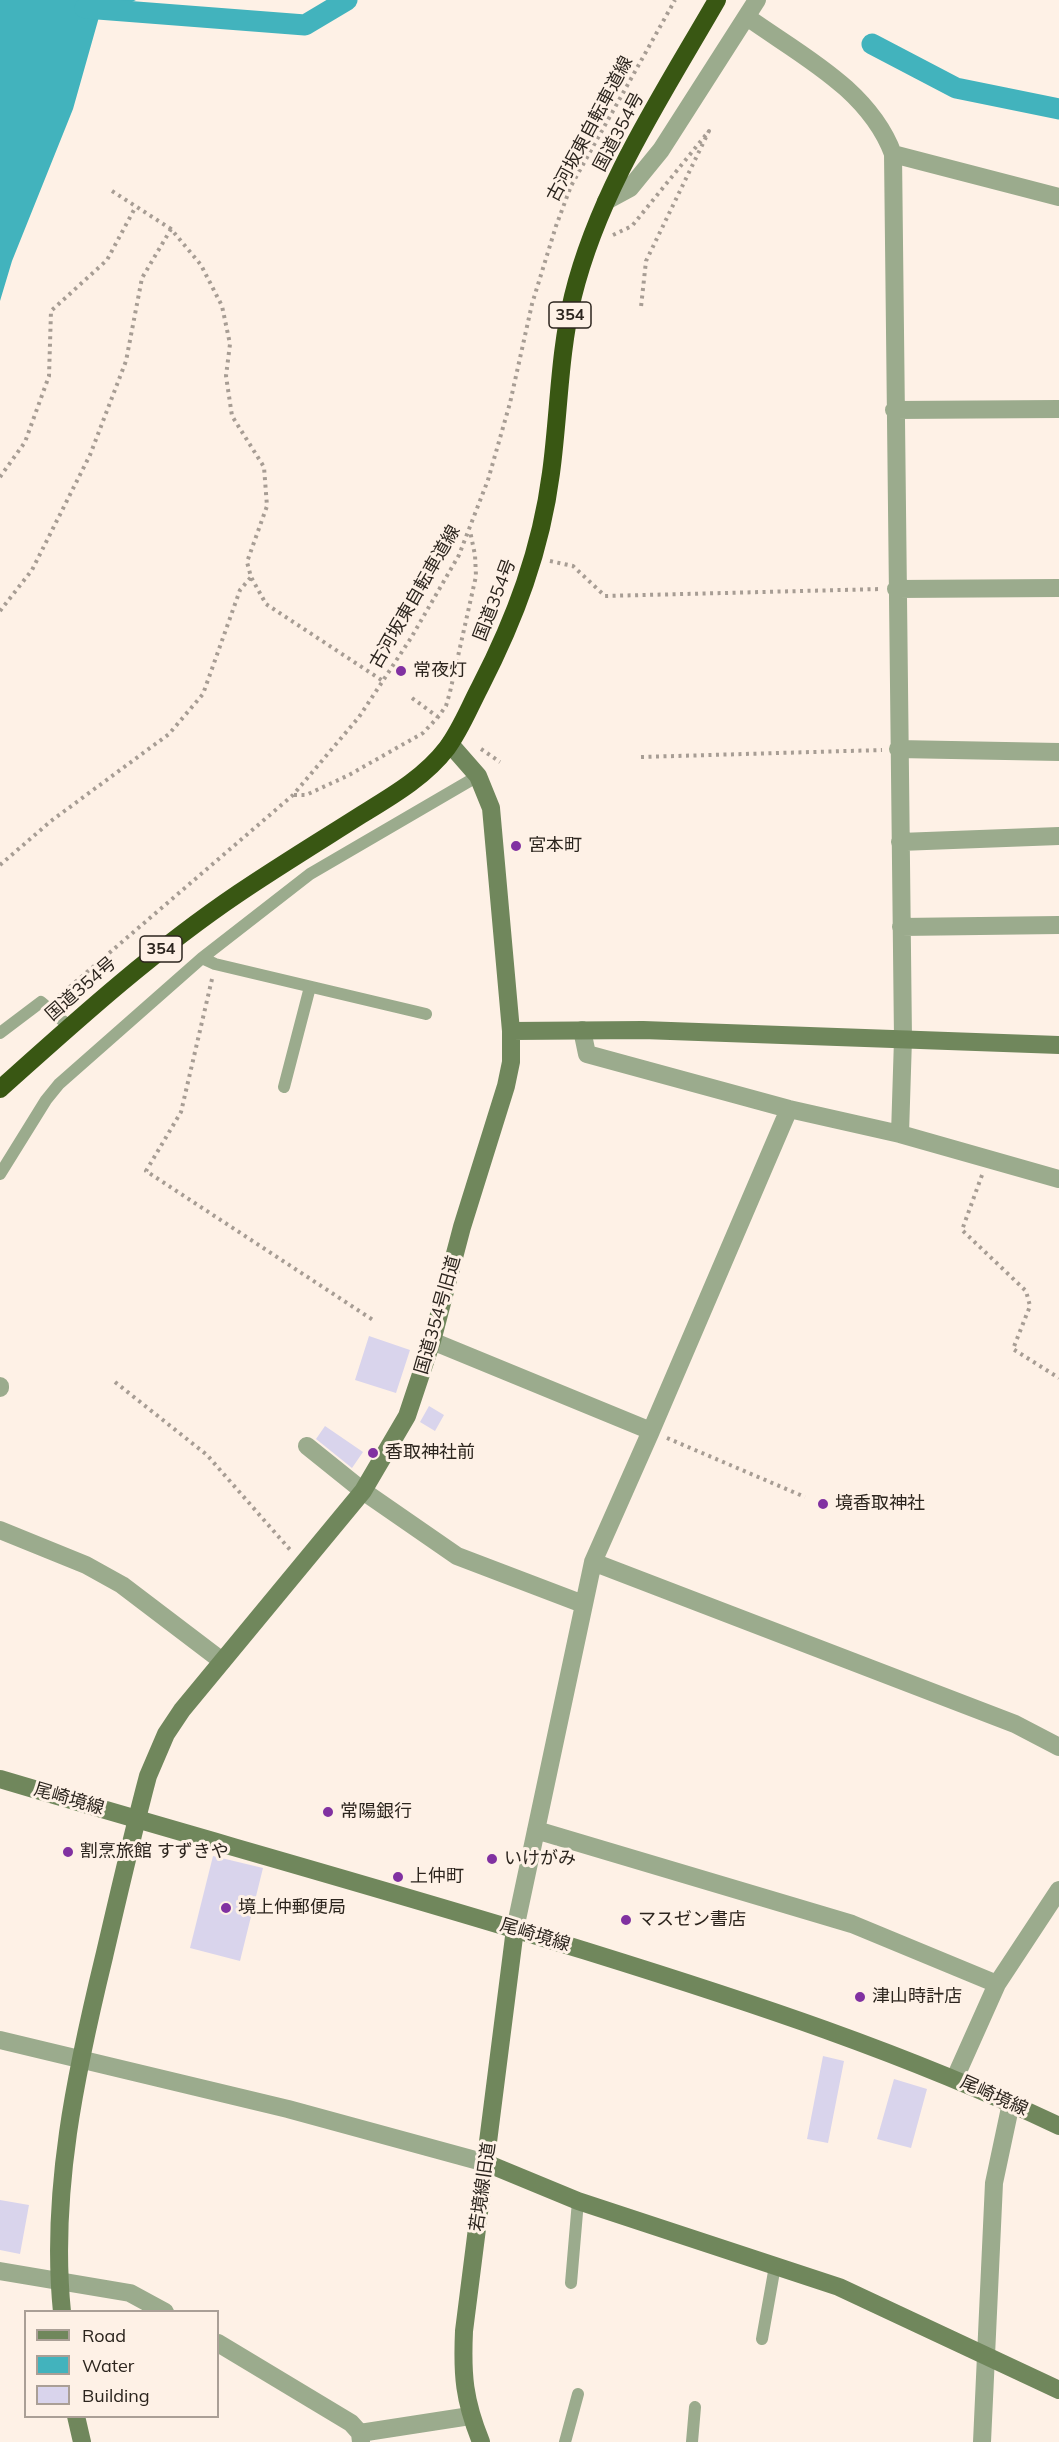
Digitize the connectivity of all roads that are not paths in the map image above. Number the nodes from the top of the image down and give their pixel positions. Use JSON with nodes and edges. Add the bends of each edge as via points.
{"nodes":[{"id":1,"x":717,"y":0,"type":"edge"},
{"id":2,"x":757,"y":0,"type":"edge"},
{"id":3,"x":747,"y":17,"type":"junction"},
{"id":4,"x":893,"y":154,"type":"junction"},
{"id":5,"x":1059,"y":197,"type":"edge"},
{"id":6,"x":606,"y":201,"type":"junction"},
{"id":7,"x":1059,"y":409,"type":"edge"},
{"id":8,"x":894,"y":410,"type":"junction"},
{"id":9,"x":1059,"y":588,"type":"edge"},
{"id":10,"x":896,"y":589,"type":"junction"},
{"id":11,"x":450,"y":744,"type":"junction"},
{"id":12,"x":898,"y":749,"type":"junction"},
{"id":13,"x":1059,"y":752,"type":"edge"},
{"id":14,"x":478,"y":776,"type":"junction"},
{"id":15,"x":1059,"y":836,"type":"edge"},
{"id":16,"x":900,"y":842,"type":"junction"},
{"id":17,"x":1059,"y":925,"type":"edge"},
{"id":18,"x":901,"y":927,"type":"junction"},
{"id":19,"x":202,"y":958,"type":"junction"},
{"id":20,"x":310,"y":987,"type":"junction"},
{"id":21,"x":426,"y":1014,"type":"dead end"},
{"id":22,"x":70,"y":1027,"type":"junction"},
{"id":23,"x":582,"y":1030,"type":"junction"},
{"id":24,"x":511,"y":1032,"type":"junction"},
{"id":25,"x":0,"y":1033,"type":"edge"},
{"id":26,"x":903,"y":1039,"type":"junction"},
{"id":27,"x":1059,"y":1045,"type":"edge"},
{"id":28,"x":284,"y":1087,"type":"dead end"},
{"id":29,"x":0,"y":1089,"type":"edge"},
{"id":30,"x":789,"y":1109,"type":"junction"},
{"id":31,"x":900,"y":1134,"type":"junction"},
{"id":32,"x":0,"y":1174,"type":"edge"},
{"id":33,"x":1059,"y":1179,"type":"edge"},
{"id":34,"x":432,"y":1341,"type":"junction"},
{"id":35,"x":651,"y":1431,"type":"junction"},
{"id":36,"x":307,"y":1446,"type":"dead end"},
{"id":37,"x":363,"y":1491,"type":"junction"},
{"id":38,"x":0,"y":1530,"type":"edge"},
{"id":39,"x":592,"y":1562,"type":"junction"},
{"id":40,"x":583,"y":1604,"type":"junction"},
{"id":41,"x":222,"y":1661,"type":"junction"},
{"id":42,"x":1059,"y":1747,"type":"edge"},
{"id":43,"x":0,"y":1779,"type":"edge"},
{"id":44,"x":137,"y":1820,"type":"junction"},
{"id":45,"x":536,"y":1830,"type":"junction"},
{"id":46,"x":1059,"y":1890,"type":"edge"},
{"id":47,"x":515,"y":1929,"type":"junction"},
{"id":48,"x":997,"y":1984,"type":"junction"},
{"id":49,"x":0,"y":2040,"type":"edge"},
{"id":50,"x":80,"y":2059,"type":"junction"},
{"id":51,"x":955,"y":2078,"type":"junction"},
{"id":52,"x":1011,"y":2103,"type":"junction"},
{"id":53,"x":1059,"y":2126,"type":"edge"},
{"id":54,"x":486,"y":2163,"type":"junction"},
{"id":55,"x":578,"y":2201,"type":"junction"},
{"id":56,"x":775,"y":2266,"type":"junction"},
{"id":57,"x":0,"y":2271,"type":"edge"},
{"id":58,"x":58,"y":2279,"type":"junction"},
{"id":59,"x":571,"y":2283,"type":"dead end"},
{"id":60,"x":62,"y":2310,"type":"edge"},
{"id":61,"x":161,"y":2310,"type":"edge"},
{"id":62,"x":762,"y":2339,"type":"dead end"},
{"id":63,"x":219,"y":2344,"type":"edge"},
{"id":64,"x":987,"y":2355,"type":"junction"},
{"id":65,"x":1059,"y":2390,"type":"edge"},
{"id":66,"x":578,"y":2394,"type":"dead end"},
{"id":67,"x":695,"y":2407,"type":"dead end"},
{"id":68,"x":470,"y":2416,"type":"junction"},
{"id":69,"x":76,"y":2418,"type":"edge"},
{"id":70,"x":360,"y":2438,"type":"edge"},
{"id":71,"x":82,"y":2442,"type":"edge"},
{"id":72,"x":481,"y":2442,"type":"edge"},
{"id":73,"x":565,"y":2442,"type":"edge"},
{"id":74,"x":692,"y":2442,"type":"edge"},
{"id":75,"x":982,"y":2442,"type":"edge"}],
"edges":[{"from":1,"to":6,"type":"highway","name":"国道354号","number":"354"},
{"from":2,"to":3,"type":"street"},
{"from":3,"to":4,"type":"street","via":[[843,86],[869,111],[885,133]]},
{"from":3,"to":6,"type":"street","via":[[661,150],[630,188]]},
{"from":4,"to":5,"type":"street"},
{"from":4,"to":8,"type":"street"},
{"from":6,"to":11,"type":"highway","name":"国道354号","number":"354","via":[[573,296],[561,357],[551,473],[534,558],[497,655]]},
{"from":7,"to":8,"type":"street"},
{"from":8,"to":10,"type":"street"},
{"from":9,"to":10,"type":"street"},
{"from":10,"to":12,"type":"street"},
{"from":11,"to":14,"type":"street","name":"国道354号旧道"},
{"from":11,"to":22,"type":"highway","name":"国道354号","number":"354","via":[[406,786],[188,929]]},
{"from":12,"to":13,"type":"street"},
{"from":12,"to":16,"type":"street"},
{"from":14,"to":19,"type":"lane","via":[[310,874]]},
{"from":14,"to":24,"type":"street","name":"国道354号旧道","via":[[492,815]]},
{"from":15,"to":16,"type":"street"},
{"from":16,"to":18,"type":"street"},
{"from":17,"to":18,"type":"street"},
{"from":18,"to":26,"type":"street"},
{"from":19,"to":20,"type":"lane"},
{"from":19,"to":32,"type":"lane","via":[[59,1084]]},
{"from":20,"to":21,"type":"lane"},
{"from":20,"to":28,"type":"lane"},
{"from":22,"to":25,"type":"lane","via":[[41,1002]]},
{"from":22,"to":29,"type":"highway","name":"国道354号","number":"354"},
{"from":23,"to":24,"type":"street"},
{"from":23,"to":26,"type":"street"},
{"from":23,"to":30,"type":"street","via":[[587,1054]]},
{"from":24,"to":34,"type":"street","name":"国道354号旧道","via":[[506,1086]]},
{"from":26,"to":27,"type":"street"},
{"from":26,"to":31,"type":"street"},
{"from":30,"to":31,"type":"street"},
{"from":30,"to":35,"type":"street"},
{"from":31,"to":33,"type":"street"},
{"from":34,"to":35,"type":"street"},
{"from":34,"to":37,"type":"street","name":"国道354号旧道","via":[[407,1416]]},
{"from":35,"to":39,"type":"street"},
{"from":36,"to":37,"type":"street"},
{"from":37,"to":40,"type":"street","via":[[457,1556]]},
{"from":37,"to":41,"type":"street","name":"国道354号旧道"},
{"from":38,"to":41,"type":"street","via":[[86,1565],[123,1585]]},
{"from":39,"to":40,"type":"street"},
{"from":39,"to":42,"type":"street","via":[[1015,1724]]},
{"from":40,"to":45,"type":"street"},
{"from":41,"to":44,"type":"street","name":"国道354号旧道","via":[[166,1734],[148,1776]]},
{"from":43,"to":44,"type":"street","name":"尾崎境線"},
{"from":44,"to":47,"type":"street","name":"尾崎境線"},
{"from":44,"to":50,"type":"street","name":"国道354号旧道"},
{"from":45,"to":47,"type":"street"},
{"from":45,"to":48,"type":"street","via":[[852,1924]]},
{"from":46,"to":48,"type":"street"},
{"from":47,"to":51,"type":"street","name":"尾崎境線","via":[[800,2019]]},
{"from":47,"to":54,"type":"street","name":"若境線旧道"},
{"from":48,"to":51,"type":"street"},
{"from":49,"to":50,"type":"street"},
{"from":50,"to":54,"type":"street","via":[[288,2109]]},
{"from":50,"to":58,"type":"street","name":"国道354号旧道","via":[[62,2195]]},
{"from":51,"to":52,"type":"street","name":"尾崎境線"},
{"from":52,"to":53,"type":"street","name":"尾崎境線"},
{"from":52,"to":64,"type":"street","via":[[994,2183]]},
{"from":54,"to":55,"type":"street"},
{"from":54,"to":68,"type":"street","name":"若境線旧道","via":[[464,2331],[462,2376]]},
{"from":55,"to":56,"type":"street"},
{"from":55,"to":59,"type":"lane"},
{"from":56,"to":62,"type":"lane"},
{"from":56,"to":64,"type":"street","via":[[858,2295]]},
{"from":57,"to":58,"type":"street"},
{"from":58,"to":60,"type":"street","name":"国道354号旧道"},
{"from":58,"to":61,"type":"street","via":[[130,2293]]},
{"from":63,"to":70,"type":"street","via":[[351,2424]]},
{"from":64,"to":65,"type":"street"},
{"from":64,"to":75,"type":"street"},
{"from":66,"to":73,"type":"lane"},
{"from":67,"to":74,"type":"lane"},
{"from":68,"to":70,"type":"street"},
{"from":68,"to":72,"type":"street","name":"若境線旧道"},
{"from":69,"to":71,"type":"street"}]}
